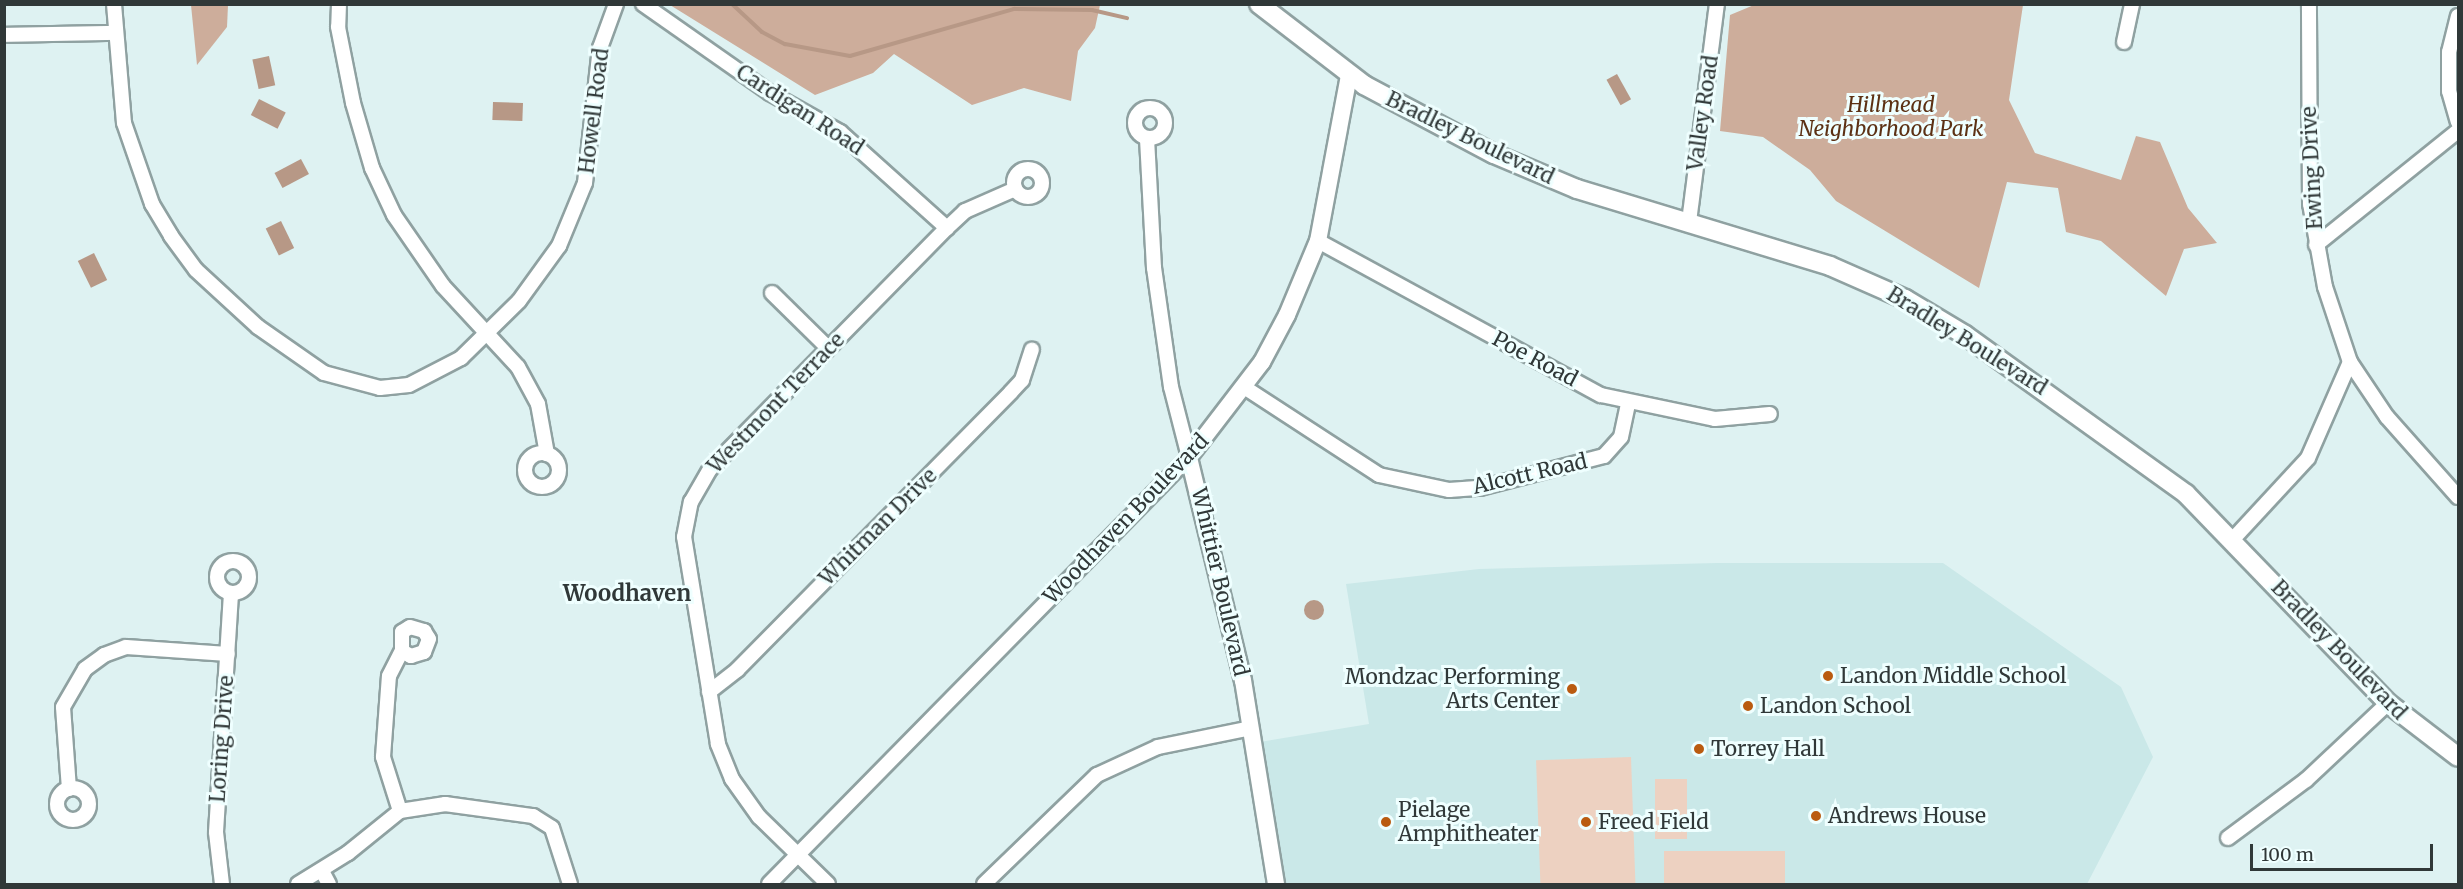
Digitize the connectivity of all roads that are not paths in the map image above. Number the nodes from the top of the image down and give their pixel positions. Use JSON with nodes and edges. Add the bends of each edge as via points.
{"nodes":[{"id":1,"x":114,"y":4,"type":"edge"},
{"id":2,"x":339,"y":4,"type":"edge"},
{"id":3,"x":616,"y":4,"type":"edge"},
{"id":4,"x":643,"y":4,"type":"edge"},
{"id":5,"x":1259,"y":4,"type":"edge"},
{"id":6,"x":1717,"y":4,"type":"edge"},
{"id":7,"x":2132,"y":4,"type":"edge"},
{"id":8,"x":2309,"y":4,"type":"edge"},
{"id":9,"x":2458,"y":16,"type":"edge"},
{"id":10,"x":113,"y":33,"type":"junction"},
{"id":11,"x":4,"y":35,"type":"edge"},
{"id":12,"x":2124,"y":42,"type":"dead end"},
{"id":13,"x":1349,"y":75,"type":"junction"},
{"id":14,"x":2458,"y":122,"type":"edge"},
{"id":15,"x":2458,"y":131,"type":"edge"},
{"id":16,"x":1148,"y":138,"type":"dead end"},
{"id":17,"x":1015,"y":189,"type":"dead end"},
{"id":18,"x":1689,"y":222,"type":"junction"},
{"id":19,"x":947,"y":228,"type":"junction"},
{"id":20,"x":1318,"y":241,"type":"junction"},
{"id":21,"x":2316,"y":244,"type":"junction"},
{"id":22,"x":772,"y":293,"type":"dead end"},
{"id":23,"x":487,"y":333,"type":"junction"},
{"id":24,"x":828,"y":348,"type":"junction"},
{"id":25,"x":1032,"y":350,"type":"dead end"},
{"id":26,"x":2350,"y":362,"type":"junction"},
{"id":27,"x":1244,"y":387,"type":"junction"},
{"id":28,"x":1628,"y":403,"type":"junction"},
{"id":29,"x":1770,"y":414,"type":"dead end"},
{"id":30,"x":547,"y":454,"type":"dead end"},
{"id":31,"x":1189,"y":457,"type":"junction"},
{"id":32,"x":2458,"y":497,"type":"edge"},
{"id":33,"x":2233,"y":539,"type":"junction"},
{"id":34,"x":231,"y":593,"type":"dead end"},
{"id":35,"x":402,"y":651,"type":"dead end"},
{"id":36,"x":228,"y":654,"type":"junction"},
{"id":37,"x":709,"y":692,"type":"junction"},
{"id":38,"x":2388,"y":703,"type":"junction"},
{"id":39,"x":1251,"y":728,"type":"junction"},
{"id":40,"x":2458,"y":757,"type":"edge"},
{"id":41,"x":69,"y":789,"type":"dead end"},
{"id":42,"x":400,"y":811,"type":"junction"},
{"id":43,"x":2228,"y":838,"type":"dead end"},
{"id":44,"x":798,"y":855,"type":"junction"},
{"id":45,"x":322,"y":871,"type":"junction"},
{"id":46,"x":222,"y":885,"type":"edge"},
{"id":47,"x":298,"y":885,"type":"edge"},
{"id":48,"x":329,"y":885,"type":"edge"},
{"id":49,"x":570,"y":885,"type":"edge"},
{"id":50,"x":769,"y":885,"type":"edge"},
{"id":51,"x":828,"y":885,"type":"edge"},
{"id":52,"x":984,"y":885,"type":"edge"},
{"id":53,"x":1276,"y":885,"type":"edge"}],
"edges":[{"from":1,"to":10,"type":"street","name":"Howell Road"},
{"from":2,"to":23,"type":"street","via":[[338,27],[352,103],[372,168],[420,257]]},
{"from":3,"to":23,"type":"street","name":"Howell Road","via":[[600,48],[592,149],[574,216],[539,277]]},
{"from":4,"to":19,"type":"street","name":"Cardigan Road","via":[[770,93],[840,132]]},
{"from":5,"to":13,"type":"main road","name":"Bradley Boulevard"},
{"from":6,"to":18,"type":"street","name":"Valley Road"},
{"from":7,"to":12,"type":"street"},
{"from":8,"to":21,"type":"street","name":"Ewing Drive","via":[[2308,178]]},
{"from":9,"to":14,"type":"street","via":[[2449,52],[2449,91]]},
{"from":10,"to":11,"type":"street"},
{"from":10,"to":23,"type":"street","name":"Howell Road","via":[[124,123],[152,204],[196,270],[258,327],[324,374],[380,388],[409,385],[437,375]]},
{"from":13,"to":18,"type":"main road","name":"Bradley Boulevard","via":[[1434,124],[1521,167]]},
{"from":13,"to":20,"type":"street","name":"Woodhaven Boulevard"},
{"from":15,"to":21,"type":"street"},
{"from":16,"to":31,"type":"street","name":"Whittier Boulevard","via":[[1154,272],[1171,387]]},
{"from":17,"to":19,"type":"street","name":"Westmont Terrace","via":[[965,211]]},
{"from":18,"to":33,"type":"main road","name":"Bradley Boulevard","via":[[1830,266],[1925,310],[2129,450]]},
{"from":19,"to":24,"type":"street","name":"Westmont Terrace"},
{"from":20,"to":27,"type":"street","name":"Woodhaven Boulevard","via":[[1287,315]]},
{"from":20,"to":28,"type":"street","name":"Poe Road","via":[[1601,394]]},
{"from":21,"to":26,"type":"street","name":"Ewing Drive"},
{"from":22,"to":24,"type":"street"},
{"from":23,"to":30,"type":"street","via":[[518,367],[538,404]]},
{"from":24,"to":37,"type":"street","name":"Westmont Terrace","via":[[710,469],[691,502],[684,537]]},
{"from":25,"to":37,"type":"street","name":"Whitman Drive","via":[[1022,380],[1011,392],[737,670]]},
{"from":26,"to":32,"type":"street","name":"Ewing Drive","via":[[2387,417]]},
{"from":26,"to":33,"type":"street","via":[[2308,458]]},
{"from":27,"to":28,"type":"street","name":"Alcott Road","via":[[1378,476],[1449,490],[1480,488],[1604,456],[1621,437]]},
{"from":27,"to":31,"type":"street","name":"Woodhaven Boulevard"},
{"from":28,"to":29,"type":"street","name":"Poe Road","via":[[1715,419]]},
{"from":31,"to":39,"type":"street","name":"Whittier Boulevard"},
{"from":31,"to":44,"type":"street","name":"Woodhaven Boulevard"},
{"from":33,"to":38,"type":"main road","name":"Bradley Boulevard"},
{"from":34,"to":36,"type":"street","name":"Loring Drive"},
{"from":35,"to":42,"type":"street","via":[[389,676],[382,757]]},
{"from":36,"to":41,"type":"street","via":[[126,647],[104,655],[85,669],[63,707]]},
{"from":36,"to":46,"type":"street","name":"Loring Drive","via":[[216,832]]},
{"from":37,"to":44,"type":"street","name":"Westmont Terrace","via":[[718,744],[732,779],[759,817]]},
{"from":38,"to":40,"type":"main road","name":"Bradley Boulevard"},
{"from":38,"to":43,"type":"street","via":[[2306,780]]},
{"from":39,"to":52,"type":"street","via":[[1158,747],[1097,775]]},
{"from":39,"to":53,"type":"street","name":"Whittier Boulevard"},
{"from":42,"to":45,"type":"street"},
{"from":42,"to":49,"type":"street","via":[[445,804],[533,816],[552,828]]},
{"from":44,"to":50,"type":"street","name":"Woodhaven Boulevard"},
{"from":44,"to":51,"type":"street","name":"Westmont Terrace"},
{"from":45,"to":47,"type":"street"},
{"from":45,"to":48,"type":"street"}]}
